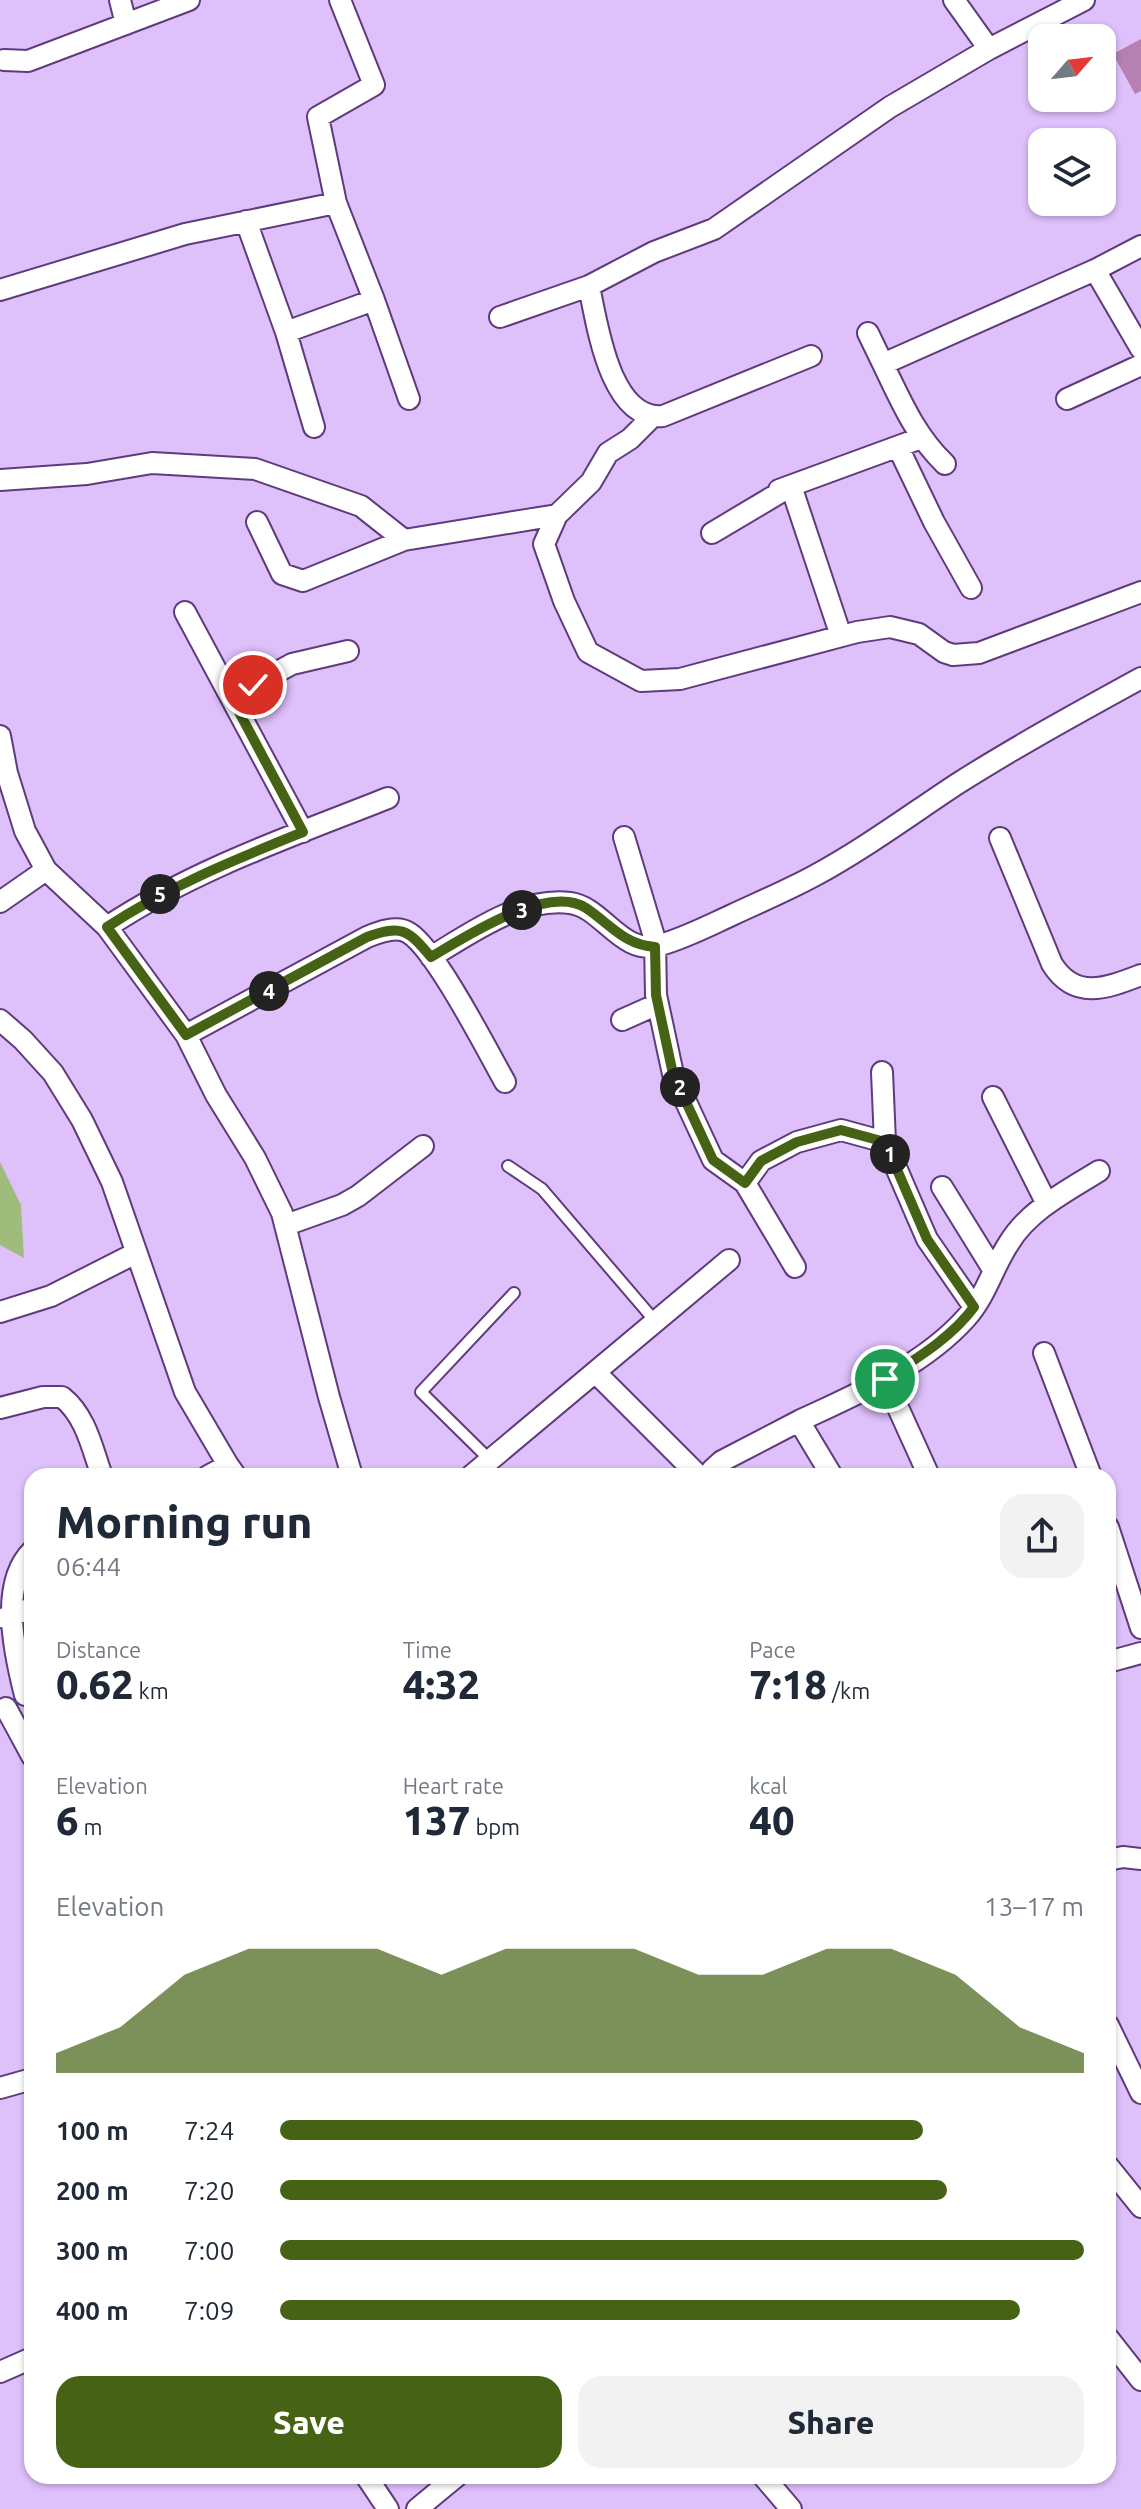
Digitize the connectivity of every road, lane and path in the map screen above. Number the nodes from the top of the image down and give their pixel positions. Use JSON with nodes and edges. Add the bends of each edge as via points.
{"nodes":[{"id":1,"x":120,"y":0,"type":"edge"},
{"id":2,"x":189,"y":0,"type":"edge"},
{"id":3,"x":340,"y":0,"type":"edge"},
{"id":4,"x":954,"y":0,"type":"edge"},
{"id":5,"x":1084,"y":0,"type":"edge"},
{"id":6,"x":126,"y":24,"type":"junction"},
{"id":7,"x":989,"y":49,"type":"junction"},
{"id":8,"x":4,"y":60,"type":"dead end"},
{"id":9,"x":336,"y":203,"type":"junction"},
{"id":10,"x":246,"y":221,"type":"junction"},
{"id":11,"x":1141,"y":246,"type":"edge"},
{"id":12,"x":1095,"y":270,"type":"junction"},
{"id":13,"x":589,"y":286,"type":"junction"},
{"id":14,"x":0,"y":290,"type":"edge"},
{"id":15,"x":374,"y":300,"type":"junction"},
{"id":16,"x":500,"y":317,"type":"dead end"},
{"id":17,"x":286,"y":332,"type":"junction"},
{"id":18,"x":868,"y":333,"type":"dead end"},
{"id":19,"x":1141,"y":349,"type":"edge"},
{"id":20,"x":811,"y":356,"type":"dead end"},
{"id":21,"x":883,"y":364,"type":"junction"},
{"id":22,"x":1141,"y":365,"type":"edge"},
{"id":23,"x":409,"y":399,"type":"dead end"},
{"id":24,"x":1067,"y":399,"type":"dead end"},
{"id":25,"x":652,"y":417,"type":"junction"},
{"id":26,"x":314,"y":427,"type":"dead end"},
{"id":27,"x":921,"y":438,"type":"junction"},
{"id":28,"x":898,"y":447,"type":"junction"},
{"id":29,"x":945,"y":464,"type":"dead end"},
{"id":30,"x":0,"y":480,"type":"edge"},
{"id":31,"x":791,"y":486,"type":"junction"},
{"id":32,"x":737,"y":505,"type":"dead end"},
{"id":33,"x":557,"y":515,"type":"junction"},
{"id":34,"x":257,"y":522,"type":"dead end"},
{"id":35,"x":712,"y":533,"type":"dead end"},
{"id":36,"x":404,"y":540,"type":"junction"},
{"id":37,"x":971,"y":588,"type":"dead end"},
{"id":38,"x":1141,"y":592,"type":"edge"},
{"id":39,"x":185,"y":612,"type":"dead end"},
{"id":40,"x":841,"y":636,"type":"junction"},
{"id":41,"x":348,"y":651,"type":"dead end"},
{"id":42,"x":1141,"y":678,"type":"edge"},
{"id":43,"x":231,"y":697,"type":"junction"},
{"id":44,"x":0,"y":736,"type":"edge"},
{"id":45,"x":3,"y":774,"type":"edge"},
{"id":46,"x":388,"y":798,"type":"dead end"},
{"id":47,"x":303,"y":832,"type":"junction"},
{"id":48,"x":624,"y":837,"type":"dead end"},
{"id":49,"x":1000,"y":838,"type":"dead end"},
{"id":50,"x":46,"y":870,"type":"junction"},
{"id":51,"x":0,"y":902,"type":"edge"},
{"id":52,"x":107,"y":927,"type":"junction"},
{"id":53,"x":655,"y":947,"type":"junction"},
{"id":54,"x":431,"y":957,"type":"junction"},
{"id":55,"x":1141,"y":975,"type":"edge"},
{"id":56,"x":658,"y":1004,"type":"junction"},
{"id":57,"x":0,"y":1020,"type":"edge"},
{"id":58,"x":622,"y":1020,"type":"dead end"},
{"id":59,"x":186,"y":1035,"type":"junction"},
{"id":60,"x":882,"y":1072,"type":"dead end"},
{"id":61,"x":505,"y":1082,"type":"dead end"},
{"id":62,"x":993,"y":1097,"type":"dead end"},
{"id":63,"x":885,"y":1142,"type":"junction"},
{"id":64,"x":423,"y":1146,"type":"dead end"},
{"id":65,"x":508,"y":1166,"type":"dead end"},
{"id":66,"x":1099,"y":1171,"type":"dead end"},
{"id":67,"x":745,"y":1183,"type":"junction"},
{"id":68,"x":942,"y":1187,"type":"dead end"},
{"id":69,"x":1047,"y":1204,"type":"junction"},
{"id":70,"x":286,"y":1225,"type":"junction"},
{"id":71,"x":136,"y":1253,"type":"junction"},
{"id":72,"x":729,"y":1260,"type":"dead end"},
{"id":73,"x":795,"y":1267,"type":"dead end"},
{"id":74,"x":994,"y":1271,"type":"junction"},
{"id":75,"x":514,"y":1293,"type":"dead end"},
{"id":76,"x":974,"y":1307,"type":"junction"},
{"id":77,"x":0,"y":1312,"type":"edge"},
{"id":78,"x":655,"y":1321,"type":"junction"},
{"id":79,"x":1044,"y":1353,"type":"dead end"},
{"id":80,"x":595,"y":1372,"type":"junction"},
{"id":81,"x":885,"y":1379,"type":"junction"},
{"id":82,"x":0,"y":1408,"type":"edge"},
{"id":83,"x":799,"y":1421,"type":"junction"},
{"id":84,"x":490,"y":1460,"type":"junction"},
{"id":85,"x":99,"y":1468,"type":"edge"},
{"id":86,"x":231,"y":1468,"type":"edge"},
{"id":87,"x":350,"y":1468,"type":"edge"},
{"id":88,"x":480,"y":1468,"type":"edge"},
{"id":89,"x":691,"y":1468,"type":"edge"},
{"id":90,"x":714,"y":1468,"type":"edge"},
{"id":91,"x":827,"y":1468,"type":"edge"},
{"id":92,"x":925,"y":1468,"type":"edge"},
{"id":93,"x":1088,"y":1468,"type":"edge"},
{"id":94,"x":1116,"y":1543,"type":"edge"},
{"id":95,"x":24,"y":1556,"type":"edge"},
{"id":96,"x":1134,"y":1580,"type":"edge"},
{"id":97,"x":24,"y":1611,"type":"edge"},
{"id":98,"x":5,"y":1618,"type":"junction"},
{"id":99,"x":1141,"y":1628,"type":"edge"},
{"id":100,"x":1141,"y":1653,"type":"edge"},
{"id":101,"x":1116,"y":1660,"type":"edge"},
{"id":102,"x":24,"y":1679,"type":"edge"},
{"id":103,"x":24,"y":1695,"type":"edge"},
{"id":104,"x":3,"y":1710,"type":"edge"},
{"id":105,"x":24,"y":1743,"type":"edge"},
{"id":106,"x":1116,"y":1858,"type":"edge"},
{"id":107,"x":1141,"y":1859,"type":"edge"},
{"id":108,"x":1116,"y":2041,"type":"edge"},
{"id":109,"x":24,"y":2081,"type":"edge"},
{"id":110,"x":0,"y":2088,"type":"edge"},
{"id":111,"x":1141,"y":2093,"type":"edge"},
{"id":112,"x":1141,"y":2172,"type":"edge"},
{"id":113,"x":1116,"y":2174,"type":"edge"},
{"id":114,"x":1116,"y":2176,"type":"edge"},
{"id":115,"x":1141,"y":2207,"type":"edge"},
{"id":116,"x":1116,"y":2348,"type":"edge"},
{"id":117,"x":24,"y":2362,"type":"edge"},
{"id":118,"x":0,"y":2372,"type":"edge"},
{"id":119,"x":1141,"y":2380,"type":"edge"},
{"id":120,"x":371,"y":2484,"type":"edge"},
{"id":121,"x":447,"y":2484,"type":"edge"},
{"id":122,"x":770,"y":2484,"type":"edge"},
{"id":123,"x":388,"y":2509,"type":"edge"},
{"id":124,"x":417,"y":2509,"type":"edge"},
{"id":125,"x":791,"y":2509,"type":"edge"}],
"edges":[{"from":1,"to":6,"type":"street"},
{"from":2,"to":6,"type":"street"},
{"from":3,"to":9,"type":"street","via":[[374,85],[318,117]]},
{"from":4,"to":7,"type":"street"},
{"from":5,"to":7,"type":"street"},
{"from":6,"to":8,"type":"street","via":[[28,61]]},
{"from":7,"to":13,"type":"street","via":[[890,107],[714,229]]},
{"from":9,"to":10,"type":"street"},
{"from":9,"to":15,"type":"street"},
{"from":10,"to":14,"type":"street"},
{"from":10,"to":17,"type":"street"},
{"from":11,"to":12,"type":"street"},
{"from":12,"to":19,"type":"street"},
{"from":12,"to":21,"type":"street"},
{"from":13,"to":16,"type":"street"},
{"from":13,"to":25,"type":"street","via":[[608,365],[631,405]]},
{"from":15,"to":17,"type":"street"},
{"from":15,"to":23,"type":"street"},
{"from":17,"to":26,"type":"street"},
{"from":18,"to":21,"type":"street"},
{"from":20,"to":25,"type":"street"},
{"from":21,"to":27,"type":"street"},
{"from":22,"to":24,"type":"street"},
{"from":25,"to":33,"type":"street","via":[[608,453],[591,482]]},
{"from":27,"to":28,"type":"street"},
{"from":27,"to":29,"type":"street"},
{"from":28,"to":31,"type":"street"},
{"from":28,"to":37,"type":"street"},
{"from":30,"to":36,"type":"street","via":[[152,463],[255,469],[361,506]]},
{"from":31,"to":32,"type":"street"},
{"from":31,"to":35,"type":"street"},
{"from":31,"to":40,"type":"street"},
{"from":33,"to":36,"type":"street"},
{"from":33,"to":40,"type":"street","via":[[544,544],[588,652],[641,681],[680,679]]},
{"from":34,"to":36,"type":"street","via":[[282,574],[303,581]]},
{"from":38,"to":40,"type":"street","via":[[979,653],[944,652],[904,628]]},
{"from":39,"to":43,"type":"street"},
{"from":41,"to":43,"type":"street","via":[[292,664]]},
{"from":42,"to":53,"type":"street","via":[[1002,756],[814,876]]},
{"from":43,"to":47,"type":"street"},
{"from":44,"to":45,"type":"street"},
{"from":45,"to":50,"type":"street"},
{"from":46,"to":47,"type":"street"},
{"from":47,"to":52,"type":"street","via":[[162,892]]},
{"from":48,"to":53,"type":"street"},
{"from":49,"to":55,"type":"street","via":[[1060,977],[1082,989]]},
{"from":50,"to":51,"type":"street"},
{"from":50,"to":52,"type":"street"},
{"from":52,"to":59,"type":"street"},
{"from":53,"to":54,"type":"street","via":[[616,934],[584,907],[553,903],[501,918]]},
{"from":53,"to":56,"type":"street"},
{"from":54,"to":59,"type":"street","via":[[410,933],[383,931]]},
{"from":54,"to":61,"type":"street"},
{"from":56,"to":58,"type":"street"},
{"from":56,"to":67,"type":"street","via":[[673,1074],[713,1160]]},
{"from":57,"to":71,"type":"street","via":[[53,1073],[82,1120],[112,1182]]},
{"from":59,"to":70,"type":"street"},
{"from":60,"to":63,"type":"street"},
{"from":62,"to":69,"type":"street"},
{"from":63,"to":67,"type":"street","via":[[841,1130],[797,1142],[761,1161]]},
{"from":63,"to":76,"type":"street","via":[[927,1239]]},
{"from":64,"to":70,"type":"street","via":[[358,1196]]},
{"from":65,"to":78,"type":"lane","via":[[542,1189]]},
{"from":66,"to":69,"type":"street"},
{"from":67,"to":73,"type":"street"},
{"from":68,"to":74,"type":"street"},
{"from":69,"to":74,"type":"street","via":[[1021,1225]]},
{"from":70,"to":87,"type":"street"},
{"from":71,"to":77,"type":"street","via":[[51,1296]]},
{"from":71,"to":86,"type":"street","via":[[185,1392]]},
{"from":72,"to":78,"type":"street"},
{"from":74,"to":76,"type":"street"},
{"from":75,"to":84,"type":"lane","via":[[421,1392]]},
{"from":76,"to":81,"type":"street","via":[[930,1350]]},
{"from":78,"to":80,"type":"street"},
{"from":79,"to":93,"type":"street"},
{"from":80,"to":84,"type":"street"},
{"from":80,"to":89,"type":"street"},
{"from":81,"to":83,"type":"street"},
{"from":81,"to":92,"type":"street"},
{"from":82,"to":85,"type":"street","via":[[62,1397],[84,1424]]},
{"from":83,"to":90,"type":"street"},
{"from":83,"to":91,"type":"street"},
{"from":84,"to":88,"type":"street"},
{"from":94,"to":96,"type":"street"},
{"from":95,"to":98,"type":"street","via":[[7,1576]]},
{"from":96,"to":99,"type":"street"},
{"from":97,"to":98,"type":"street"},
{"from":98,"to":102,"type":"street"},
{"from":100,"to":101,"type":"street"},
{"from":103,"to":104,"type":"street"},
{"from":104,"to":105,"type":"street"},
{"from":106,"to":107,"type":"street"},
{"from":108,"to":111,"type":"street"},
{"from":109,"to":110,"type":"street"},
{"from":112,"to":113,"type":"street"},
{"from":114,"to":115,"type":"street"},
{"from":116,"to":119,"type":"street"},
{"from":117,"to":118,"type":"street"},
{"from":120,"to":123,"type":"street"},
{"from":121,"to":124,"type":"street"},
{"from":122,"to":125,"type":"street"}]}
